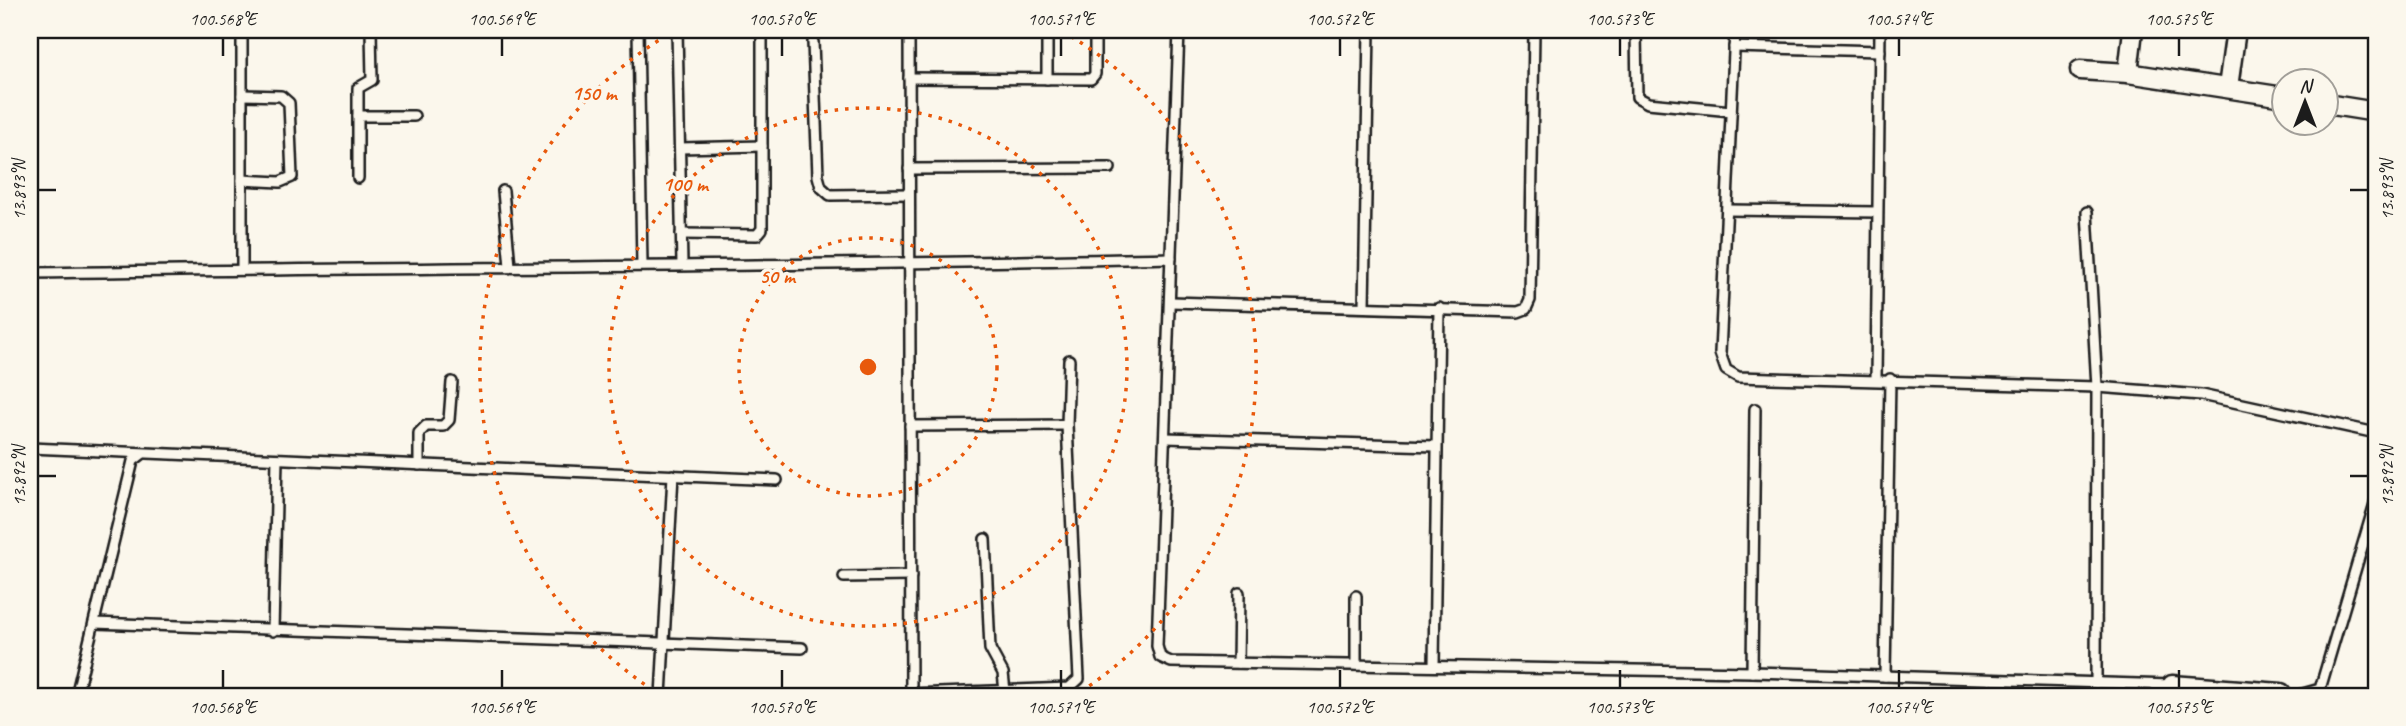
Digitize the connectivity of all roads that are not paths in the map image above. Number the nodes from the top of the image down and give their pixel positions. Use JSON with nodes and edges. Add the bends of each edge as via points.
{"nodes":[{"id":1,"x":243,"y":30,"type":"edge"},
{"id":2,"x":371,"y":30,"type":"edge"},
{"id":3,"x":638,"y":30,"type":"edge"},
{"id":4,"x":677,"y":30,"type":"edge"},
{"id":5,"x":762,"y":30,"type":"edge"},
{"id":6,"x":909,"y":30,"type":"edge"},
{"id":7,"x":1047,"y":30,"type":"edge"},
{"id":8,"x":1095,"y":30,"type":"edge"},
{"id":9,"x":1179,"y":30,"type":"edge"},
{"id":10,"x":1369,"y":30,"type":"edge"},
{"id":11,"x":1534,"y":30,"type":"edge"},
{"id":12,"x":1636,"y":30,"type":"edge"},
{"id":13,"x":1735,"y":30,"type":"edge"},
{"id":14,"x":1880,"y":30,"type":"edge"},
{"id":15,"x":2133,"y":30,"type":"edge"},
{"id":16,"x":2235,"y":30,"type":"edge"},
{"id":17,"x":813,"y":42,"type":"dead end"},
{"id":18,"x":1734,"y":47,"type":"junction"},
{"id":19,"x":1880,"y":51,"type":"junction"},
{"id":20,"x":2080,"y":70,"type":"dead end"},
{"id":21,"x":2129,"y":73,"type":"junction"},
{"id":22,"x":909,"y":78,"type":"junction"},
{"id":23,"x":1047,"y":79,"type":"junction"},
{"id":24,"x":2228,"y":87,"type":"junction"},
{"id":25,"x":2270,"y":94,"type":"edge"},
{"id":26,"x":243,"y":95,"type":"junction"},
{"id":27,"x":2340,"y":106,"type":"edge"},
{"id":28,"x":1731,"y":111,"type":"junction"},
{"id":29,"x":2376,"y":112,"type":"edge"},
{"id":30,"x":358,"y":116,"type":"junction"},
{"id":31,"x":414,"y":116,"type":"dead end"},
{"id":32,"x":762,"y":146,"type":"junction"},
{"id":33,"x":680,"y":148,"type":"junction"},
{"id":34,"x":1110,"y":168,"type":"dead end"},
{"id":35,"x":909,"y":169,"type":"junction"},
{"id":36,"x":358,"y":178,"type":"dead end"},
{"id":37,"x":243,"y":180,"type":"junction"},
{"id":38,"x":503,"y":191,"type":"dead end"},
{"id":39,"x":909,"y":194,"type":"junction"},
{"id":40,"x":1727,"y":209,"type":"junction"},
{"id":41,"x":1876,"y":212,"type":"junction"},
{"id":42,"x":2087,"y":212,"type":"dead end"},
{"id":43,"x":681,"y":234,"type":"junction"},
{"id":44,"x":1171,"y":258,"type":"junction"},
{"id":45,"x":682,"y":264,"type":"junction"},
{"id":46,"x":909,"y":264,"type":"junction"},
{"id":47,"x":642,"y":265,"type":"junction"},
{"id":48,"x":510,"y":267,"type":"junction"},
{"id":49,"x":243,"y":270,"type":"junction"},
{"id":50,"x":30,"y":273,"type":"edge"},
{"id":51,"x":1171,"y":302,"type":"junction"},
{"id":52,"x":1364,"y":306,"type":"junction"},
{"id":53,"x":1439,"y":309,"type":"junction"},
{"id":54,"x":1069,"y":360,"type":"dead end"},
{"id":55,"x":1876,"y":379,"type":"junction"},
{"id":56,"x":1890,"y":379,"type":"junction"},
{"id":57,"x":452,"y":382,"type":"dead end"},
{"id":58,"x":2097,"y":387,"type":"junction"},
{"id":59,"x":1755,"y":409,"type":"dead end"},
{"id":60,"x":1067,"y":425,"type":"junction"},
{"id":61,"x":910,"y":426,"type":"junction"},
{"id":62,"x":2376,"y":433,"type":"edge"},
{"id":63,"x":1166,"y":438,"type":"junction"},
{"id":64,"x":1435,"y":446,"type":"junction"},
{"id":65,"x":30,"y":448,"type":"edge"},
{"id":66,"x":142,"y":454,"type":"junction"},
{"id":67,"x":277,"y":459,"type":"junction"},
{"id":68,"x":419,"y":465,"type":"junction"},
{"id":69,"x":673,"y":475,"type":"junction"},
{"id":70,"x":776,"y":480,"type":"dead end"},
{"id":71,"x":2376,"y":500,"type":"edge"},
{"id":72,"x":985,"y":539,"type":"dead end"},
{"id":73,"x":2365,"y":542,"type":"junction"},
{"id":74,"x":2376,"y":546,"type":"edge"},
{"id":75,"x":911,"y":576,"type":"junction"},
{"id":76,"x":844,"y":577,"type":"dead end"},
{"id":77,"x":1239,"y":593,"type":"dead end"},
{"id":78,"x":1356,"y":596,"type":"dead end"},
{"id":79,"x":94,"y":623,"type":"junction"},
{"id":80,"x":274,"y":631,"type":"junction"},
{"id":81,"x":664,"y":642,"type":"junction"},
{"id":82,"x":803,"y":648,"type":"dead end"},
{"id":83,"x":1238,"y":663,"type":"junction"},
{"id":84,"x":1356,"y":665,"type":"junction"},
{"id":85,"x":1434,"y":666,"type":"junction"},
{"id":86,"x":1752,"y":672,"type":"junction"},
{"id":87,"x":1885,"y":676,"type":"junction"},
{"id":88,"x":2096,"y":683,"type":"junction"},
{"id":89,"x":1004,"y":691,"type":"junction"},
{"id":90,"x":2172,"y":691,"type":"edge"},
{"id":91,"x":911,"y":695,"type":"edge"},
{"id":92,"x":2280,"y":695,"type":"edge"},
{"id":93,"x":76,"y":696,"type":"edge"},
{"id":94,"x":661,"y":696,"type":"edge"}],
"edges":[{"from":1,"to":26,"type":"lane"},
{"from":2,"to":30,"type":"lane","via":[[372,80],[358,88]]},
{"from":3,"to":47,"type":"lane"},
{"from":4,"to":33,"type":"lane"},
{"from":5,"to":32,"type":"lane"},
{"from":6,"to":22,"type":"lane"},
{"from":7,"to":23,"type":"lane"},
{"from":8,"to":23,"type":"lane","via":[[1095,74],[1091,79]]},
{"from":9,"to":44,"type":"lane"},
{"from":10,"to":52,"type":"lane"},
{"from":11,"to":53,"type":"lane","via":[[1530,300],[1526,309],[1518,312]]},
{"from":12,"to":28,"type":"lane","via":[[1637,97],[1648,103]]},
{"from":13,"to":18,"type":"lane"},
{"from":14,"to":19,"type":"lane"},
{"from":15,"to":21,"type":"street"},
{"from":16,"to":24,"type":"street"},
{"from":17,"to":39,"type":"lane","via":[[821,187],[830,195]]},
{"from":18,"to":19,"type":"lane"},
{"from":18,"to":28,"type":"lane"},
{"from":19,"to":41,"type":"lane"},
{"from":20,"to":21,"type":"street"},
{"from":21,"to":24,"type":"street"},
{"from":22,"to":23,"type":"lane"},
{"from":22,"to":35,"type":"lane"},
{"from":24,"to":25,"type":"street"},
{"from":26,"to":37,"type":"lane"},
{"from":26,"to":37,"type":"lane","via":[[281,96],[289,103],[292,177],[281,182]]},
{"from":27,"to":29,"type":"street"},
{"from":28,"to":40,"type":"lane"},
{"from":30,"to":31,"type":"lane"},
{"from":30,"to":36,"type":"lane"},
{"from":32,"to":33,"type":"lane"},
{"from":32,"to":43,"type":"lane","via":[[762,229],[757,235]]},
{"from":33,"to":43,"type":"lane"},
{"from":34,"to":35,"type":"lane"},
{"from":35,"to":39,"type":"lane"},
{"from":37,"to":49,"type":"lane"},
{"from":38,"to":48,"type":"lane"},
{"from":39,"to":46,"type":"lane"},
{"from":40,"to":41,"type":"lane"},
{"from":40,"to":55,"type":"lane","via":[[1720,353],[1726,370],[1738,377]]},
{"from":41,"to":55,"type":"lane"},
{"from":42,"to":58,"type":"lane"},
{"from":43,"to":45,"type":"lane"},
{"from":44,"to":46,"type":"lane"},
{"from":44,"to":51,"type":"lane"},
{"from":45,"to":46,"type":"lane"},
{"from":45,"to":47,"type":"lane"},
{"from":46,"to":61,"type":"lane"},
{"from":47,"to":48,"type":"lane"},
{"from":48,"to":49,"type":"lane"},
{"from":49,"to":50,"type":"lane"},
{"from":51,"to":52,"type":"lane"},
{"from":51,"to":63,"type":"lane"},
{"from":52,"to":53,"type":"lane"},
{"from":53,"to":64,"type":"lane"},
{"from":54,"to":60,"type":"lane"},
{"from":55,"to":56,"type":"lane"},
{"from":56,"to":58,"type":"lane"},
{"from":56,"to":87,"type":"lane"},
{"from":57,"to":68,"type":"lane","via":[[449,420],[443,426],[426,426],[419,433]]},
{"from":58,"to":62,"type":"lane","via":[[2201,396]]},
{"from":58,"to":88,"type":"lane"},
{"from":59,"to":86,"type":"lane"},
{"from":60,"to":61,"type":"lane"},
{"from":60,"to":89,"type":"lane","via":[[1079,679],[1069,688]]},
{"from":61,"to":75,"type":"lane"},
{"from":63,"to":64,"type":"lane"},
{"from":63,"to":83,"type":"lane","via":[[1158,651],[1171,662]]},
{"from":64,"to":85,"type":"lane"},
{"from":65,"to":66,"type":"lane"},
{"from":66,"to":67,"type":"lane"},
{"from":66,"to":79,"type":"lane","via":[[133,461]]},
{"from":67,"to":68,"type":"lane"},
{"from":67,"to":80,"type":"lane"},
{"from":68,"to":69,"type":"lane"},
{"from":69,"to":70,"type":"lane"},
{"from":69,"to":81,"type":"lane"},
{"from":71,"to":73,"type":"lane"},
{"from":72,"to":89,"type":"lane","via":[[990,649],[1003,673]]},
{"from":73,"to":74,"type":"lane"},
{"from":73,"to":92,"type":"lane","via":[[2320,689]]},
{"from":75,"to":76,"type":"lane"},
{"from":75,"to":91,"type":"lane"},
{"from":77,"to":83,"type":"lane"},
{"from":78,"to":84,"type":"lane"},
{"from":79,"to":80,"type":"lane"},
{"from":79,"to":93,"type":"lane"},
{"from":80,"to":81,"type":"lane"},
{"from":81,"to":82,"type":"lane"},
{"from":81,"to":94,"type":"lane"},
{"from":83,"to":84,"type":"lane"},
{"from":84,"to":85,"type":"lane"},
{"from":85,"to":86,"type":"lane"},
{"from":86,"to":87,"type":"lane"},
{"from":87,"to":88,"type":"lane"},
{"from":88,"to":90,"type":"lane"},
{"from":89,"to":91,"type":"lane"},
{"from":90,"to":92,"type":"street"}]}
